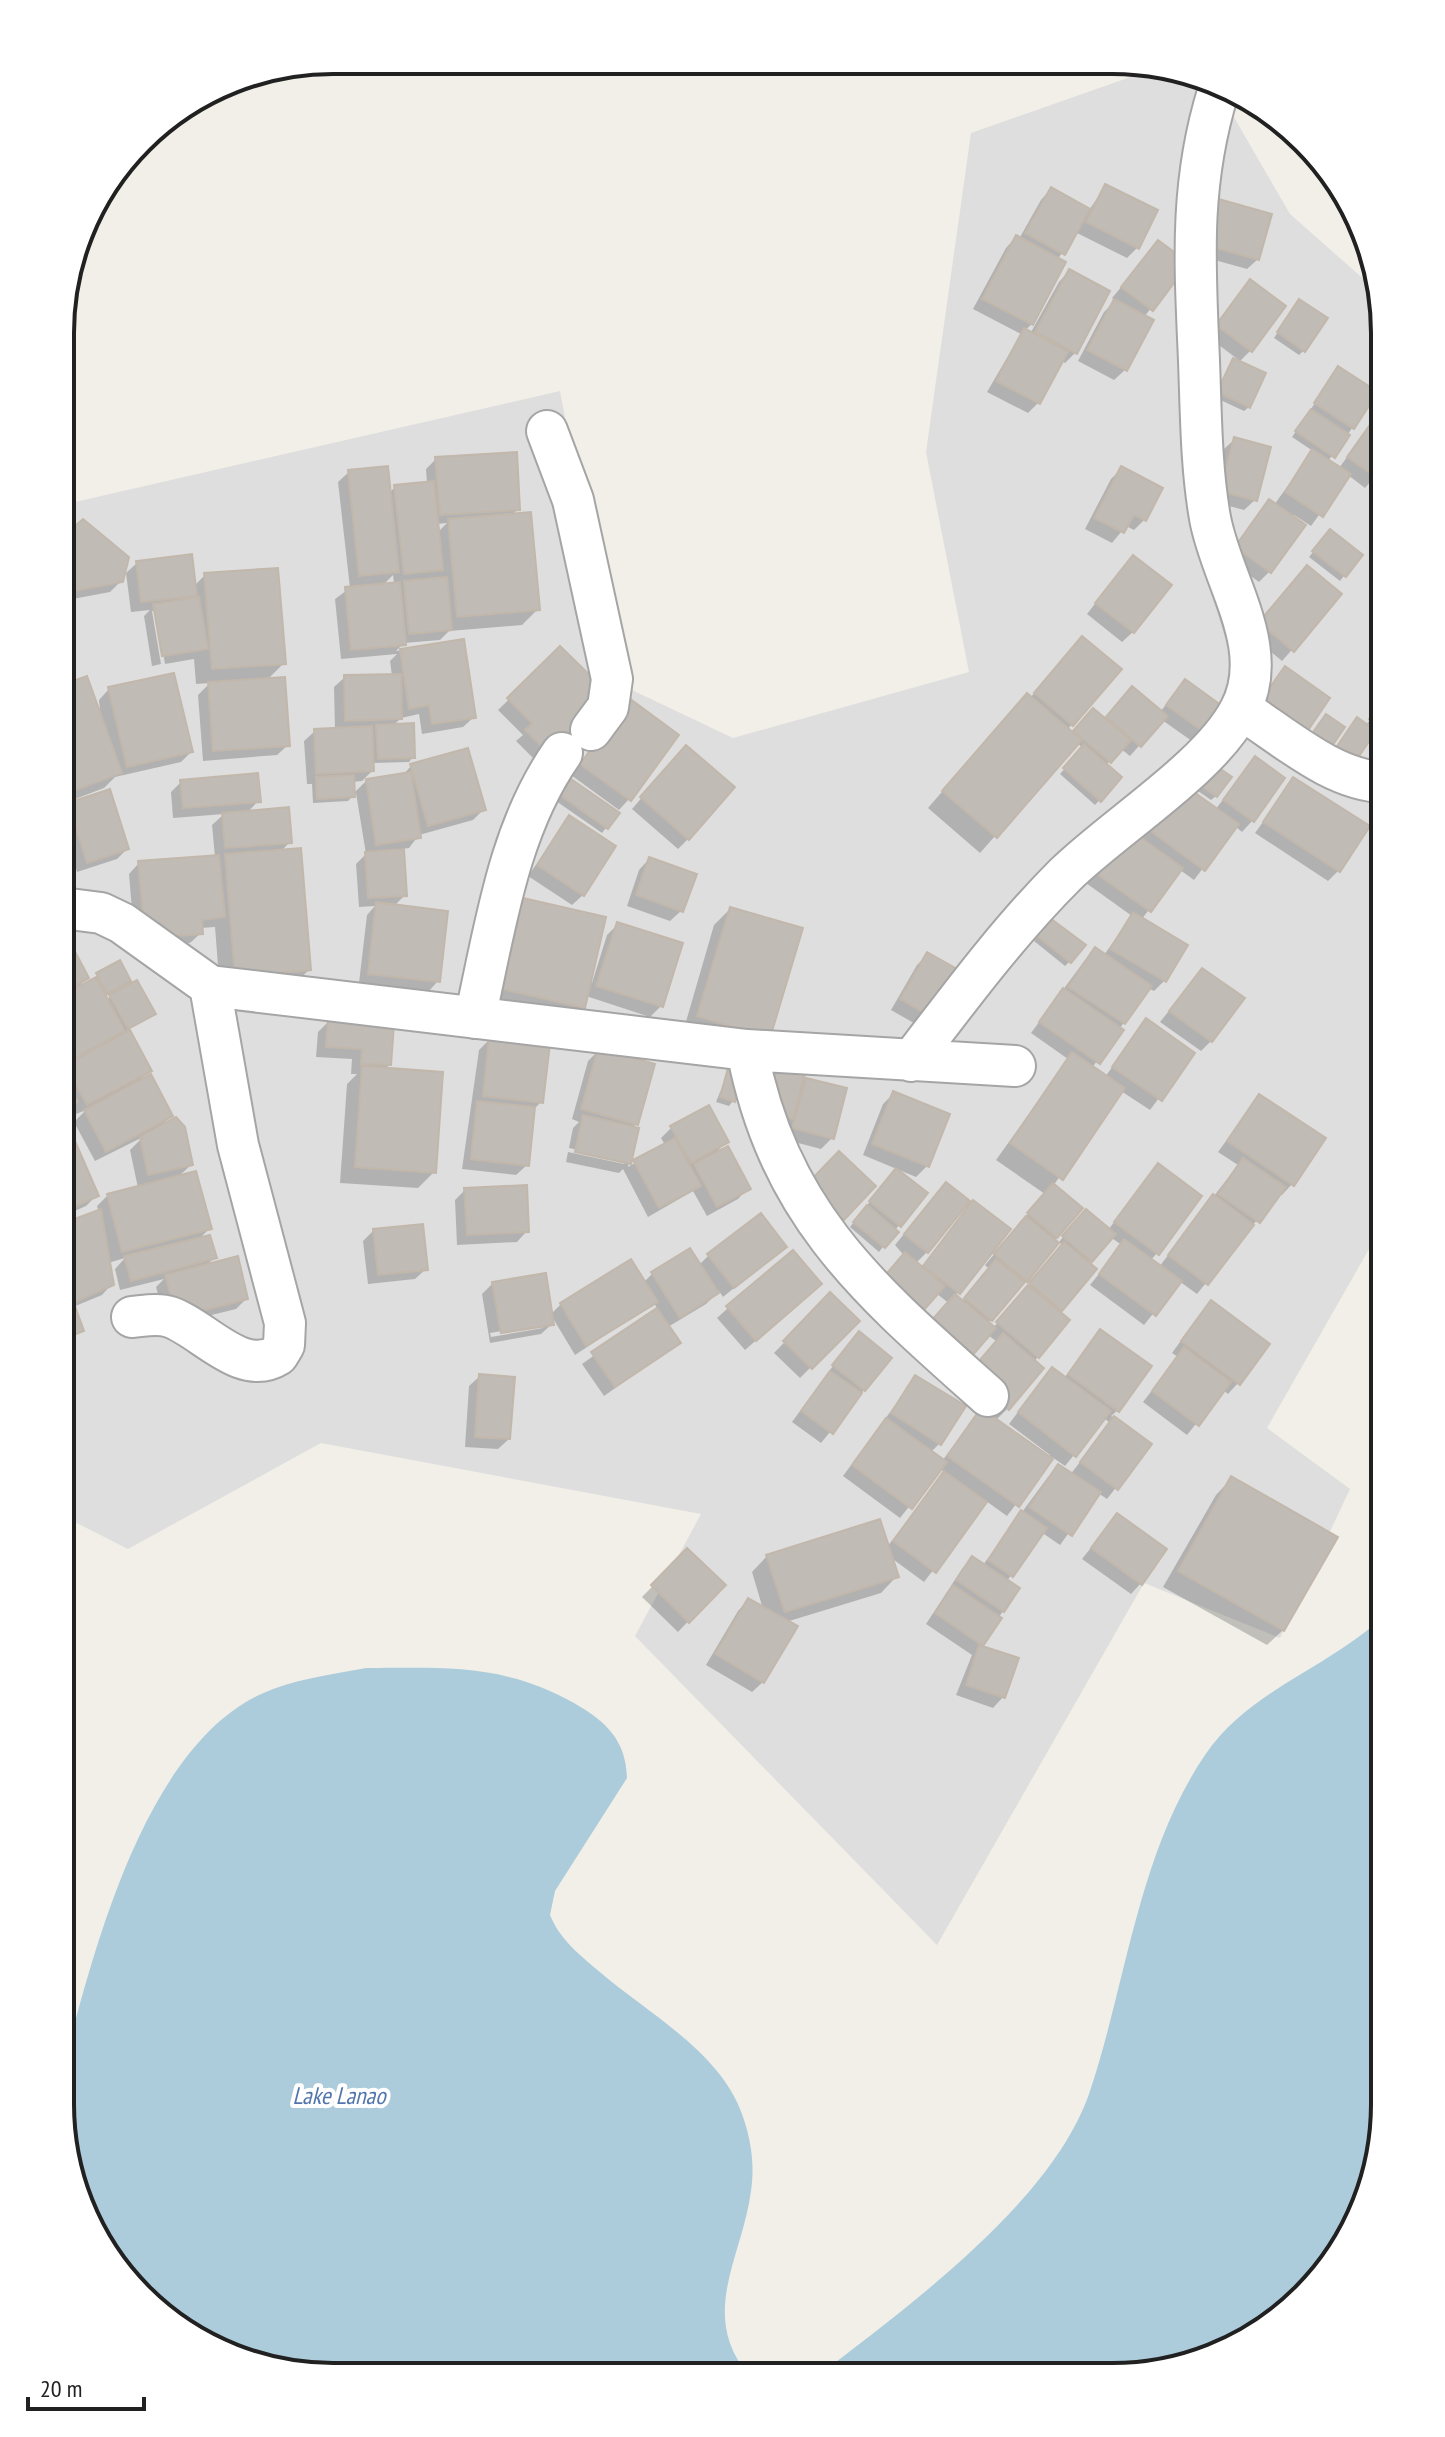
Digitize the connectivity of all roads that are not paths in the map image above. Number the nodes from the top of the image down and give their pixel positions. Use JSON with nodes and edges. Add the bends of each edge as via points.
{"nodes":[{"id":1,"x":1217,"y":97,"type":"edge"},
{"id":2,"x":547,"y":431,"type":"dead end"},
{"id":3,"x":1241,"y":709,"type":"junction"},
{"id":4,"x":1371,"y":779,"type":"edge"},
{"id":5,"x":74,"y":910,"type":"edge"},
{"id":6,"x":210,"y":986,"type":"junction"},
{"id":7,"x":475,"y":1018,"type":"junction"},
{"id":8,"x":747,"y":1050,"type":"junction"},
{"id":9,"x":911,"y":1061,"type":"junction"},
{"id":10,"x":1015,"y":1066,"type":"dead end"},
{"id":11,"x":132,"y":1317,"type":"dead end"},
{"id":12,"x":988,"y":1396,"type":"dead end"}],
"edges":[{"from":1,"to":3,"type":"street","via":[[1193,224],[1210,519],[1249,640],[1252,674]]},
{"from":2,"to":7,"type":"street","via":[[573,500],[612,679],[608,707],[543,784],[513,857]]},
{"from":3,"to":4,"type":"street","via":[[1327,763]]},
{"from":3,"to":9,"type":"street","via":[[1220,740],[1064,877],[993,954]]},
{"from":5,"to":6,"type":"street","via":[[122,923]]},
{"from":6,"to":7,"type":"street"},
{"from":6,"to":11,"type":"street","via":[[238,1145],[285,1323],[284,1345],[278,1355],[257,1362],[231,1353],[173,1318]]},
{"from":7,"to":8,"type":"street"},
{"from":8,"to":9,"type":"street"},
{"from":8,"to":12,"type":"street","via":[[773,1144],[829,1242]]},
{"from":9,"to":10,"type":"street"}]}
